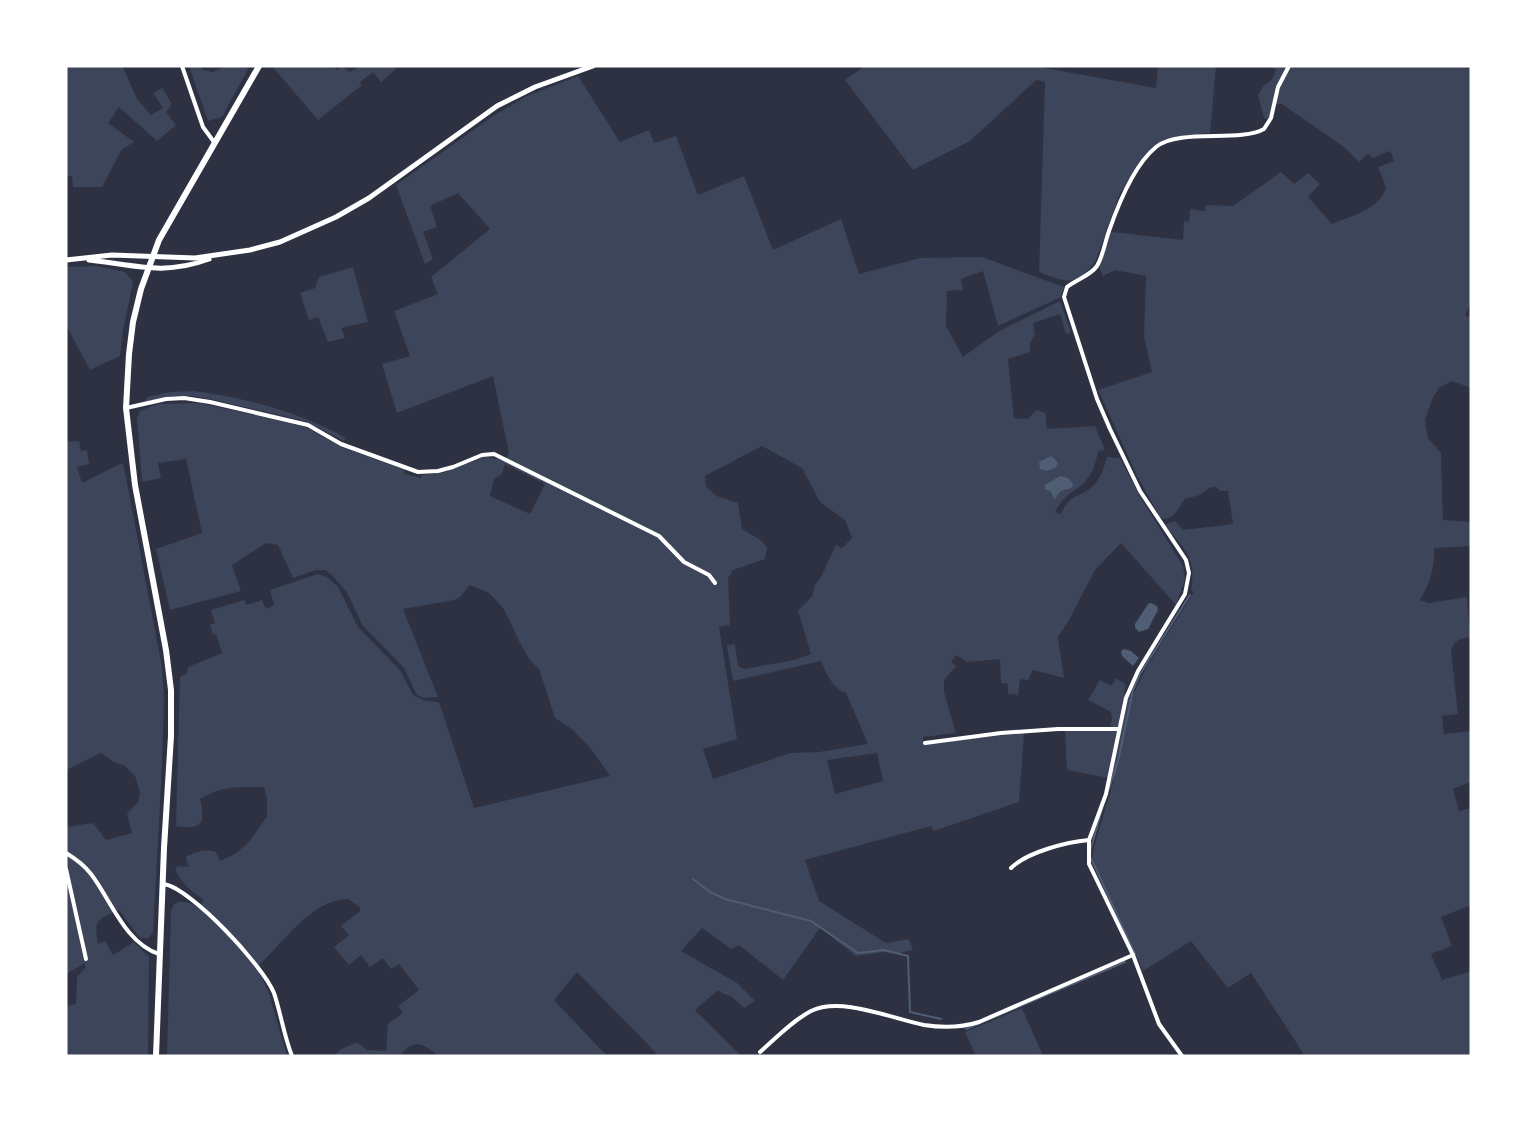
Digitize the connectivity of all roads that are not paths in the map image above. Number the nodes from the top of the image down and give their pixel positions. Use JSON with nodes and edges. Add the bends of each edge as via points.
{"nodes":[{"id":1,"x":182,"y":66,"type":"edge"},
{"id":2,"x":259,"y":66,"type":"edge"},
{"id":3,"x":593,"y":66,"type":"edge"},
{"id":4,"x":1289,"y":66,"type":"edge"},
{"id":5,"x":215,"y":143,"type":"junction"},
{"id":6,"x":154,"y":255,"type":"junction"},
{"id":7,"x":219,"y":255,"type":"junction"},
{"id":8,"x":81,"y":259,"type":"junction"},
{"id":9,"x":66,"y":260,"type":"edge"},
{"id":10,"x":148,"y":269,"type":"junction"},
{"id":11,"x":126,"y":408,"type":"junction"},
{"id":12,"x":715,"y":583,"type":"dead end"},
{"id":13,"x":1119,"y":729,"type":"junction"},
{"id":14,"x":925,"y":743,"type":"dead end"},
{"id":15,"x":1089,"y":840,"type":"junction"},
{"id":16,"x":66,"y":853,"type":"edge"},
{"id":17,"x":1011,"y":868,"type":"dead end"},
{"id":18,"x":66,"y":869,"type":"edge"},
{"id":19,"x":164,"y":885,"type":"junction"},
{"id":20,"x":160,"y":954,"type":"junction"},
{"id":21,"x":1133,"y":955,"type":"junction"},
{"id":22,"x":86,"y":959,"type":"dead end"},
{"id":23,"x":760,"y":1052,"type":"dead end"},
{"id":24,"x":156,"y":1056,"type":"edge"},
{"id":25,"x":292,"y":1056,"type":"edge"},
{"id":26,"x":1182,"y":1056,"type":"edge"}],
"edges":[{"from":1,"to":5,"type":"street","via":[[203,127]]},
{"from":2,"to":5,"type":"main road"},
{"from":3,"to":7,"type":"main road","via":[[497,106],[336,218],[280,242]]},
{"from":4,"to":13,"type":"street","via":[[1264,129],[1175,140],[1156,147],[1122,195],[1098,263],[1089,274],[1070,285],[1065,294],[1110,429],[1136,483],[1186,560],[1190,573],[1185,594],[1138,671]]},
{"from":5,"to":6,"type":"main road"},
{"from":6,"to":7,"type":"main road"},
{"from":6,"to":8,"type":"main road"},
{"from":6,"to":10,"type":"main road"},
{"from":7,"to":10,"type":"main road","via":[[189,266]]},
{"from":8,"to":9,"type":"main road"},
{"from":8,"to":10,"type":"main road"},
{"from":10,"to":11,"type":"main road","via":[[133,322]]},
{"from":11,"to":12,"type":"street","via":[[166,399],[210,402],[308,425],[341,444],[418,472],[438,471],[495,454],[659,536],[684,562]]},
{"from":11,"to":19,"type":"main road","via":[[135,485],[171,690]]},
{"from":13,"to":14,"type":"street","via":[[1001,733]]},
{"from":13,"to":15,"type":"street","via":[[1106,794]]},
{"from":15,"to":17,"type":"street","via":[[1071,842],[1018,861]]},
{"from":15,"to":21,"type":"street","via":[[1089,864]]},
{"from":16,"to":20,"type":"street","via":[[91,874],[136,941]]},
{"from":18,"to":22,"type":"street"},
{"from":19,"to":20,"type":"main road"},
{"from":19,"to":25,"type":"street","via":[[189,897],[257,965],[274,993]]},
{"from":20,"to":24,"type":"main road"},
{"from":21,"to":23,"type":"street","via":[[979,1023],[961,1027],[924,1025],[833,1006],[812,1011]]},
{"from":21,"to":26,"type":"street","via":[[1159,1024]]}]}
